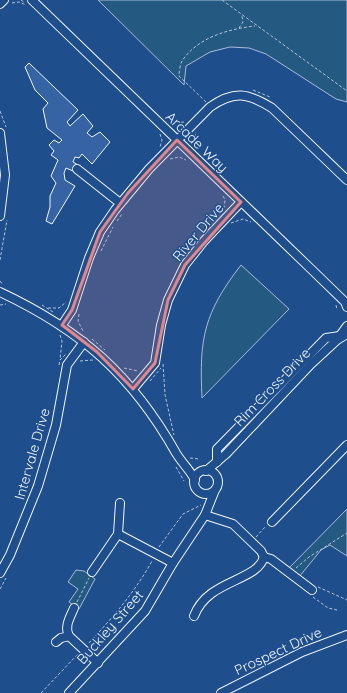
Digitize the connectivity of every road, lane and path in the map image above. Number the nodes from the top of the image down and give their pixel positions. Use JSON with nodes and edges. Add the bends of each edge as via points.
{"nodes":[{"id":1,"x":222,"y":0,"type":"edge"},
{"id":2,"x":5,"y":1,"type":"edge"},
{"id":3,"x":30,"y":3,"type":"edge"},
{"id":4,"x":0,"y":4,"type":"edge"},
{"id":5,"x":242,"y":16,"type":"junction"},
{"id":6,"x":256,"y":26,"type":"junction"},
{"id":7,"x":239,"y":28,"type":"junction"},
{"id":8,"x":249,"y":89,"type":"dead end"},
{"id":9,"x":347,"y":91,"type":"edge"},
{"id":10,"x":270,"y":98,"type":"dead end"},
{"id":11,"x":207,"y":103,"type":"junction"},
{"id":12,"x":167,"y":121,"type":"dead end"},
{"id":13,"x":182,"y":126,"type":"dead end"},
{"id":14,"x":158,"y":132,"type":"dead end"},
{"id":15,"x":0,"y":133,"type":"edge"},
{"id":16,"x":191,"y":137,"type":"dead end"},
{"id":17,"x":177,"y":140,"type":"junction"},
{"id":18,"x":159,"y":149,"type":"dead end"},
{"id":19,"x":196,"y":150,"type":"dead end"},
{"id":20,"x":173,"y":156,"type":"dead end"},
{"id":21,"x":188,"y":161,"type":"dead end"},
{"id":22,"x":77,"y":170,"type":"dead end"},
{"id":23,"x":347,"y":180,"type":"edge"},
{"id":24,"x":222,"y":193,"type":"dead end"},
{"id":25,"x":241,"y":202,"type":"junction"},
{"id":26,"x":120,"y":203,"type":"junction"},
{"id":27,"x":224,"y":209,"type":"dead end"},
{"id":28,"x":122,"y":214,"type":"dead end"},
{"id":29,"x":0,"y":216,"type":"edge"},
{"id":30,"x":236,"y":218,"type":"dead end"},
{"id":31,"x":117,"y":221,"type":"dead end"},
{"id":32,"x":251,"y":222,"type":"dead end"},
{"id":33,"x":113,"y":227,"type":"dead end"},
{"id":34,"x":99,"y":255,"type":"dead end"},
{"id":35,"x":0,"y":281,"type":"edge"},
{"id":36,"x":2,"y":289,"type":"edge"},
{"id":37,"x":68,"y":300,"type":"dead end"},
{"id":38,"x":5,"y":302,"type":"dead end"},
{"id":39,"x":346,"y":304,"type":"edge"},
{"id":40,"x":0,"y":305,"type":"edge"},
{"id":41,"x":45,"y":307,"type":"dead end"},
{"id":42,"x":75,"y":317,"type":"dead end"},
{"id":43,"x":347,"y":326,"type":"edge"},
{"id":44,"x":60,"y":329,"type":"junction"},
{"id":45,"x":63,"y":334,"type":"dead end"},
{"id":46,"x":341,"y":336,"type":"edge"},
{"id":47,"x":82,"y":340,"type":"junction"},
{"id":48,"x":67,"y":352,"type":"dead end"},
{"id":49,"x":92,"y":357,"type":"dead end"},
{"id":50,"x":82,"y":358,"type":"dead end"},
{"id":51,"x":60,"y":360,"type":"junction"},
{"id":52,"x":59,"y":367,"type":"dead end"},
{"id":53,"x":123,"y":367,"type":"dead end"},
{"id":54,"x":144,"y":368,"type":"dead end"},
{"id":55,"x":147,"y":384,"type":"dead end"},
{"id":56,"x":133,"y":388,"type":"junction"},
{"id":57,"x":174,"y":435,"type":"dead end"},
{"id":58,"x":347,"y":445,"type":"edge"},
{"id":59,"x":226,"y":454,"type":"junction"},
{"id":60,"x":216,"y":462,"type":"junction"},
{"id":61,"x":180,"y":466,"type":"junction"},
{"id":62,"x":204,"y":471,"type":"junction"},
{"id":63,"x":217,"y":479,"type":"junction"},
{"id":64,"x":184,"y":480,"type":"dead end"},
{"id":65,"x":195,"y":480,"type":"junction"},
{"id":66,"x":215,"y":490,"type":"junction"},
{"id":67,"x":201,"y":493,"type":"junction"},
{"id":68,"x":205,"y":502,"type":"junction"},
{"id":69,"x":120,"y":503,"type":"dead end"},
{"id":70,"x":206,"y":515,"type":"junction"},
{"id":71,"x":269,"y":525,"type":"joint"},
{"id":72,"x":347,"y":533,"type":"edge"},
{"id":73,"x":118,"y":534,"type":"junction"},
{"id":74,"x":254,"y":539,"type":"dead end"},
{"id":75,"x":156,"y":554,"type":"junction"},
{"id":76,"x":264,"y":557,"type":"junction"},
{"id":77,"x":173,"y":563,"type":"junction"},
{"id":78,"x":92,"y":572,"type":"joint"},
{"id":79,"x":290,"y":573,"type":"junction"},
{"id":80,"x":0,"y":574,"type":"edge"},
{"id":81,"x":312,"y":590,"type":"junction"},
{"id":82,"x":347,"y":600,"type":"edge"},
{"id":83,"x":74,"y":608,"type":"joint"},
{"id":84,"x":337,"y":610,"type":"dead end"},
{"id":85,"x":194,"y":616,"type":"dead end"},
{"id":86,"x":347,"y":634,"type":"edge"},
{"id":87,"x":69,"y":636,"type":"junction"},
{"id":88,"x":56,"y":642,"type":"dead end"},
{"id":89,"x":83,"y":649,"type":"junction"},
{"id":90,"x":98,"y":663,"type":"junction"},
{"id":91,"x":41,"y":693,"type":"edge"},
{"id":92,"x":69,"y":693,"type":"edge"},
{"id":93,"x":221,"y":693,"type":"edge"}],
"edges":[{"from":1,"to":5,"type":"path"},
{"from":2,"to":3,"type":"path"},
{"from":2,"to":4,"type":"street"},
{"from":3,"to":17,"type":"street","name":"Arcade Way"},
{"from":5,"to":6,"type":"path"},
{"from":5,"to":7,"type":"path","via":[[243,22]]},
{"from":6,"to":7,"type":"path"},
{"from":6,"to":9,"type":"path"},
{"from":7,"to":11,"type":"path","via":[[197,45],[181,62],[178,76]]},
{"from":8,"to":10,"type":"path"},
{"from":11,"to":17,"type":"street"},
{"from":11,"to":23,"type":"street","via":[[231,95],[252,97],[261,101],[272,108]]},
{"from":12,"to":13,"type":"path","via":[[177,124],[188,120]]},
{"from":14,"to":18,"type":"path","via":[[162,140]]},
{"from":15,"to":29,"type":"street","via":[[5,175]]},
{"from":16,"to":19,"type":"path","via":[[199,128],[194,140]]},
{"from":17,"to":25,"type":"street","name":"Arcade Way"},
{"from":17,"to":26,"type":"street"},
{"from":20,"to":21,"type":"path","via":[[168,161],[179,157]]},
{"from":22,"to":26,"type":"street"},
{"from":24,"to":27,"type":"path","via":[[225,200]]},
{"from":25,"to":39,"type":"street","name":"Arcade Way"},
{"from":25,"to":56,"type":"street","name":"River Drive","via":[[185,265],[168,300],[155,363]]},
{"from":26,"to":44,"type":"street","via":[[100,232],[72,310]]},
{"from":28,"to":31,"type":"path"},
{"from":30,"to":32,"type":"path","via":[[231,223],[243,219]]},
{"from":33,"to":34,"type":"path"},
{"from":35,"to":36,"type":"path"},
{"from":36,"to":44,"type":"street"},
{"from":37,"to":41,"type":"path","via":[[59,308]]},
{"from":38,"to":40,"type":"path","via":[[10,304]]},
{"from":42,"to":47,"type":"path","via":[[79,311],[78,321],[84,332]]},
{"from":43,"to":46,"type":"street","name":"Rim Cross Drive"},
{"from":44,"to":45,"type":"path"},
{"from":44,"to":47,"type":"street"},
{"from":44,"to":51,"type":"path"},
{"from":46,"to":59,"type":"street","name":"Rim Cross Drive"},
{"from":46,"to":60,"type":"street","via":[[326,338],[217,450]]},
{"from":47,"to":56,"type":"street"},
{"from":47,"to":80,"type":"street","name":"Intervale Drive","via":[[67,365],[56,425],[38,486]]},
{"from":48,"to":51,"type":"path"},
{"from":49,"to":50,"type":"path","via":[[98,362],[85,359],[77,363]]},
{"from":51,"to":52,"type":"path"},
{"from":53,"to":54,"type":"path","via":[[134,371]]},
{"from":55,"to":57,"type":"path","via":[[163,364],[165,395]]},
{"from":56,"to":61,"type":"street","via":[[153,416]]},
{"from":58,"to":71,"type":"street"},
{"from":59,"to":60,"type":"street","name":"Rim Cross Drive"},
{"from":59,"to":63,"type":"street","name":"Rim Cross Drive","via":[[217,470]]},
{"from":60,"to":62,"type":"street","name":"Rim Cross Drive"},
{"from":61,"to":62,"type":"street"},
{"from":61,"to":64,"type":"path"},
{"from":61,"to":65,"type":"street","via":[[190,471]]},
{"from":62,"to":63,"type":"street","via":[[213,473]]},
{"from":62,"to":65,"type":"street","via":[[197,475]]},
{"from":63,"to":66,"type":"street"},
{"from":65,"to":67,"type":"street","via":[[196,488]]},
{"from":66,"to":67,"type":"street","via":[[209,494]]},
{"from":66,"to":70,"type":"street","name":"Buckley Street"},
{"from":67,"to":68,"type":"street"},
{"from":68,"to":70,"type":"street"},
{"from":68,"to":75,"type":"path","via":[[183,514]]},
{"from":69,"to":73,"type":"street"},
{"from":70,"to":76,"type":"street","via":[[233,524]]},
{"from":70,"to":77,"type":"street","name":"Buckley Street"},
{"from":71,"to":74,"type":"path"},
{"from":72,"to":79,"type":"path","via":[[309,557]]},
{"from":73,"to":75,"type":"street"},
{"from":73,"to":78,"type":"street"},
{"from":75,"to":77,"type":"street"},
{"from":75,"to":89,"type":"path","via":[[132,595]]},
{"from":76,"to":79,"type":"street"},
{"from":76,"to":85,"type":"street","via":[[248,574],[210,594]]},
{"from":77,"to":90,"type":"street","name":"Buckley Street","via":[[145,611]]},
{"from":78,"to":83,"type":"path"},
{"from":79,"to":81,"type":"street"},
{"from":81,"to":82,"type":"path","via":[[318,587]]},
{"from":81,"to":84,"type":"path","via":[[311,596],[316,601]]},
{"from":83,"to":87,"type":"street","via":[[66,627]]},
{"from":86,"to":93,"type":"street","name":"Prospect Drive","via":[[302,652]]},
{"from":87,"to":88,"type":"street"},
{"from":87,"to":89,"type":"street"},
{"from":89,"to":90,"type":"street"},
{"from":89,"to":91,"type":"path"},
{"from":90,"to":92,"type":"street","name":"Buckley Street"}]}
